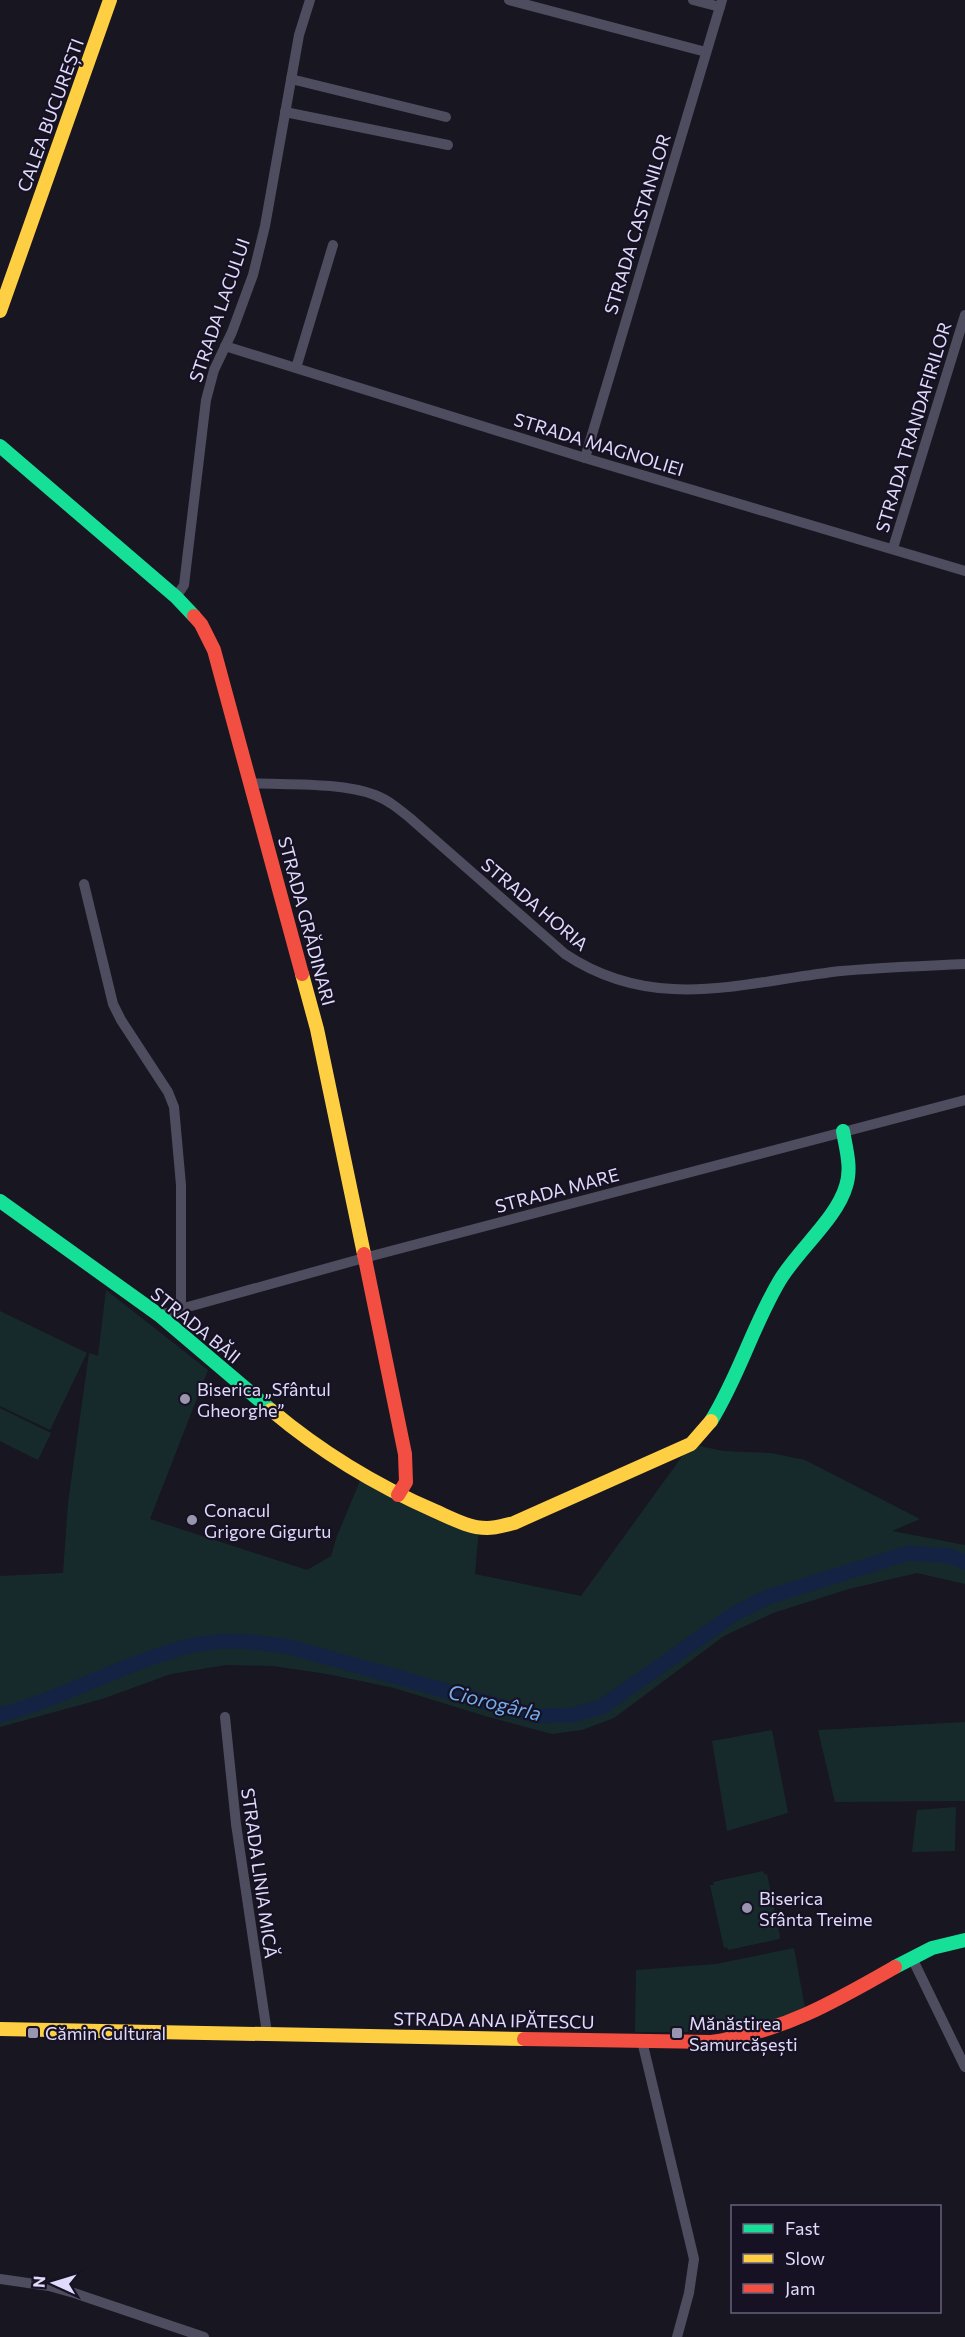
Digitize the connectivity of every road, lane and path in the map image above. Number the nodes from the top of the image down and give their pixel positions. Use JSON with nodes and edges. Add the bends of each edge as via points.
{"nodes":[{"id":1,"x":110,"y":0,"type":"edge"},
{"id":2,"x":310,"y":0,"type":"edge"},
{"id":3,"x":509,"y":0,"type":"edge"},
{"id":4,"x":693,"y":0,"type":"edge"},
{"id":5,"x":721,"y":4,"type":"edge"},
{"id":6,"x":706,"y":52,"type":"junction"},
{"id":7,"x":291,"y":79,"type":"junction"},
{"id":8,"x":285,"y":112,"type":"junction"},
{"id":9,"x":446,"y":117,"type":"dead end"},
{"id":10,"x":448,"y":145,"type":"dead end"},
{"id":11,"x":333,"y":245,"type":"dead end"},
{"id":12,"x":0,"y":311,"type":"edge"},
{"id":13,"x":965,"y":315,"type":"edge"},
{"id":14,"x":225,"y":346,"type":"junction"},
{"id":15,"x":296,"y":368,"type":"junction"},
{"id":16,"x":0,"y":446,"type":"edge"},
{"id":17,"x":585,"y":458,"type":"junction"},
{"id":18,"x":892,"y":548,"type":"junction"},
{"id":19,"x":965,"y":571,"type":"edge"},
{"id":20,"x":176,"y":597,"type":"junction"},
{"id":21,"x":250,"y":783,"type":"junction"},
{"id":22,"x":84,"y":884,"type":"dead end"},
{"id":23,"x":965,"y":964,"type":"edge"},
{"id":24,"x":965,"y":1100,"type":"edge"},
{"id":25,"x":843,"y":1131,"type":"junction"},
{"id":26,"x":0,"y":1201,"type":"edge"},
{"id":27,"x":364,"y":1258,"type":"junction"},
{"id":28,"x":181,"y":1309,"type":"junction"},
{"id":29,"x":159,"y":1316,"type":"junction"},
{"id":30,"x":398,"y":1495,"type":"junction"},
{"id":31,"x":225,"y":1717,"type":"dead end"},
{"id":32,"x":965,"y":1940,"type":"edge"},
{"id":33,"x":912,"y":1958,"type":"junction"},
{"id":34,"x":0,"y":2029,"type":"edge"},
{"id":35,"x":267,"y":2033,"type":"junction"},
{"id":36,"x":642,"y":2041,"type":"junction"},
{"id":37,"x":965,"y":2067,"type":"edge"},
{"id":38,"x":0,"y":2279,"type":"edge"},
{"id":39,"x":204,"y":2337,"type":"edge"},
{"id":40,"x":677,"y":2337,"type":"edge"}],
"edges":[{"from":1,"to":12,"type":"street","name":"CALEA BUCUREȘTI"},
{"from":2,"to":7,"type":"street","name":"STRADA LACULUI"},
{"from":3,"to":6,"type":"street"},
{"from":4,"to":5,"type":"street"},
{"from":5,"to":6,"type":"street","name":"STRADA CASTANILOR"},
{"from":6,"to":17,"type":"street","name":"STRADA CASTANILOR"},
{"from":7,"to":8,"type":"street","name":"STRADA LACULUI"},
{"from":7,"to":9,"type":"street"},
{"from":8,"to":10,"type":"street"},
{"from":8,"to":14,"type":"street","name":"STRADA LACULUI","via":[[253,275]]},
{"from":11,"to":15,"type":"street"},
{"from":13,"to":18,"type":"street","name":"STRADA TRANDAFIRILOR"},
{"from":14,"to":15,"type":"street","name":"STRADA MAGNOLIEI"},
{"from":14,"to":20,"type":"street","name":"STRADA LACULUI","via":[[206,400],[184,585]]},
{"from":15,"to":17,"type":"street","name":"STRADA MAGNOLIEI"},
{"from":16,"to":20,"type":"street","name":"STRADA GRĂDINARI"},
{"from":17,"to":18,"type":"street","name":"STRADA MAGNOLIEI"},
{"from":18,"to":19,"type":"street","name":"STRADA MAGNOLIEI"},
{"from":20,"to":21,"type":"street","name":"STRADA GRĂDINARI","via":[[201,624],[212,643]]},
{"from":21,"to":23,"type":"street","name":"STRADA HORIA","via":[[347,788],[376,795],[410,818],[565,954],[593,971],[630,985],[718,988],[849,971]]},
{"from":21,"to":27,"type":"street","name":"STRADA GRĂDINARI","via":[[317,1029]]},
{"from":22,"to":28,"type":"street","via":[[113,1004],[174,1107],[181,1185]]},
{"from":24,"to":25,"type":"street","name":"STRADA MARE"},
{"from":25,"to":27,"type":"street","name":"STRADA MARE"},
{"from":25,"to":30,"type":"street","name":"STRADA BĂII","via":[[848,1162],[843,1194],[784,1273],[719,1407],[700,1437],[505,1525],[486,1528],[464,1524]]},
{"from":26,"to":29,"type":"street","name":"STRADA BĂII"},
{"from":27,"to":28,"type":"street","name":"STRADA MARE"},
{"from":27,"to":30,"type":"street","name":"STRADA GRĂDINARI","via":[[405,1454],[406,1482]]},
{"from":28,"to":29,"type":"street","name":"STRADA MARE"},
{"from":29,"to":30,"type":"street","name":"STRADA BĂII","via":[[300,1434]]},
{"from":31,"to":35,"type":"street","name":"STRADA LINIA MICĂ","via":[[236,1824]]},
{"from":32,"to":33,"type":"street","name":"STRADA ANA IPĂTESCU"},
{"from":33,"to":36,"type":"street","name":"STRADA ANA IPĂTESCU","via":[[840,1999],[771,2031],[711,2042]]},
{"from":33,"to":37,"type":"street"},
{"from":34,"to":35,"type":"street","name":"STRADA ANA IPĂTESCU"},
{"from":35,"to":36,"type":"street","name":"STRADA ANA IPĂTESCU"},
{"from":36,"to":40,"type":"street","via":[[694,2259]]},
{"from":38,"to":39,"type":"street","via":[[74,2293]]}]}
